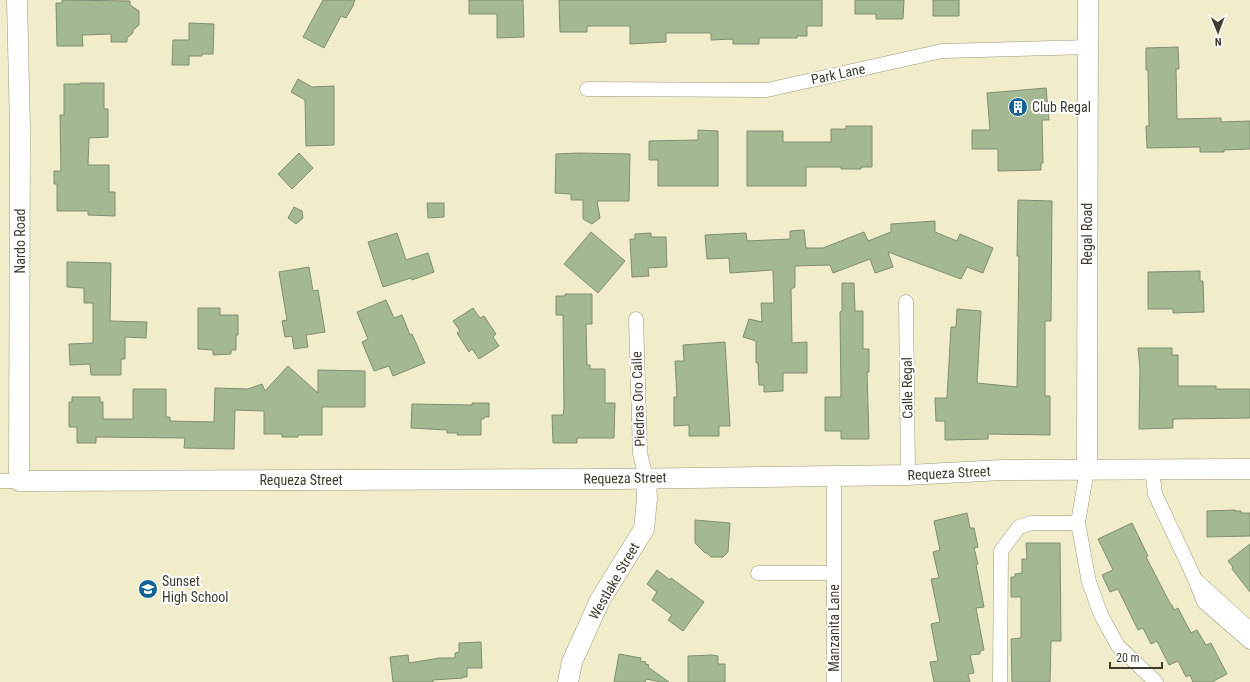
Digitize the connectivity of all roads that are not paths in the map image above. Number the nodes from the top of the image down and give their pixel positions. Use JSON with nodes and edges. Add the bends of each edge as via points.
{"nodes":[{"id":1,"x":17,"y":0,"type":"edge"},
{"id":2,"x":1088,"y":0,"type":"edge"},
{"id":3,"x":1088,"y":46,"type":"junction"},
{"id":4,"x":587,"y":89,"type":"dead end"},
{"id":5,"x":906,"y":302,"type":"dead end"},
{"id":6,"x":636,"y":319,"type":"dead end"},
{"id":7,"x":1250,"y":468,"type":"edge"},
{"id":8,"x":1087,"y":469,"type":"junction"},
{"id":9,"x":1152,"y":470,"type":"junction"},
{"id":10,"x":834,"y":475,"type":"junction"},
{"id":11,"x":908,"y":475,"type":"junction"},
{"id":12,"x":646,"y":478,"type":"junction"},
{"id":13,"x":10,"y":481,"type":"edge"},
{"id":14,"x":1078,"y":523,"type":"junction"},
{"id":15,"x":834,"y":573,"type":"junction"},
{"id":16,"x":758,"y":574,"type":"dead end"},
{"id":17,"x":1195,"y":579,"type":"junction"},
{"id":18,"x":1250,"y":629,"type":"edge"},
{"id":19,"x":1250,"y":642,"type":"edge"},
{"id":20,"x":568,"y":682,"type":"edge"},
{"id":21,"x":834,"y":682,"type":"edge"},
{"id":22,"x":1000,"y":682,"type":"edge"},
{"id":23,"x":1156,"y":682,"type":"edge"}],
"edges":[{"from":1,"to":13,"type":"street","name":"Nardo Road","via":[[20,128]]},
{"from":2,"to":3,"type":"street","name":"Regal Road"},
{"from":3,"to":4,"type":"street","name":"Park Lane","via":[[942,51],[767,90]]},
{"from":3,"to":8,"type":"street","name":"Regal Road"},
{"from":5,"to":11,"type":"street","name":"Calle Regal"},
{"from":6,"to":12,"type":"street","name":"Piedras Oro Calle","via":[[640,453]]},
{"from":7,"to":9,"type":"street","name":"Requeza Street"},
{"from":8,"to":9,"type":"street","name":"Requeza Street"},
{"from":8,"to":11,"type":"street","name":"Requeza Street"},
{"from":8,"to":14,"type":"street"},
{"from":9,"to":17,"type":"street","via":[[1155,494]]},
{"from":10,"to":11,"type":"street","name":"Requeza Street"},
{"from":10,"to":12,"type":"street","name":"Requeza Street"},
{"from":10,"to":15,"type":"street","name":"Manzanita Lane"},
{"from":12,"to":13,"type":"street","name":"Requeza Street"},
{"from":12,"to":20,"type":"street","name":"Westlake Street","via":[[644,529],[600,600],[572,662]]},
{"from":14,"to":22,"type":"street","via":[[1031,523],[1019,527],[1001,551]]},
{"from":14,"to":23,"type":"street","via":[[1089,582],[1101,615],[1118,646]]},
{"from":15,"to":16,"type":"street","name":"Manzanita Lane"},
{"from":15,"to":21,"type":"street","name":"Manzanita Lane"},
{"from":17,"to":18,"type":"street"},
{"from":17,"to":19,"type":"street","via":[[1204,602]]}]}
